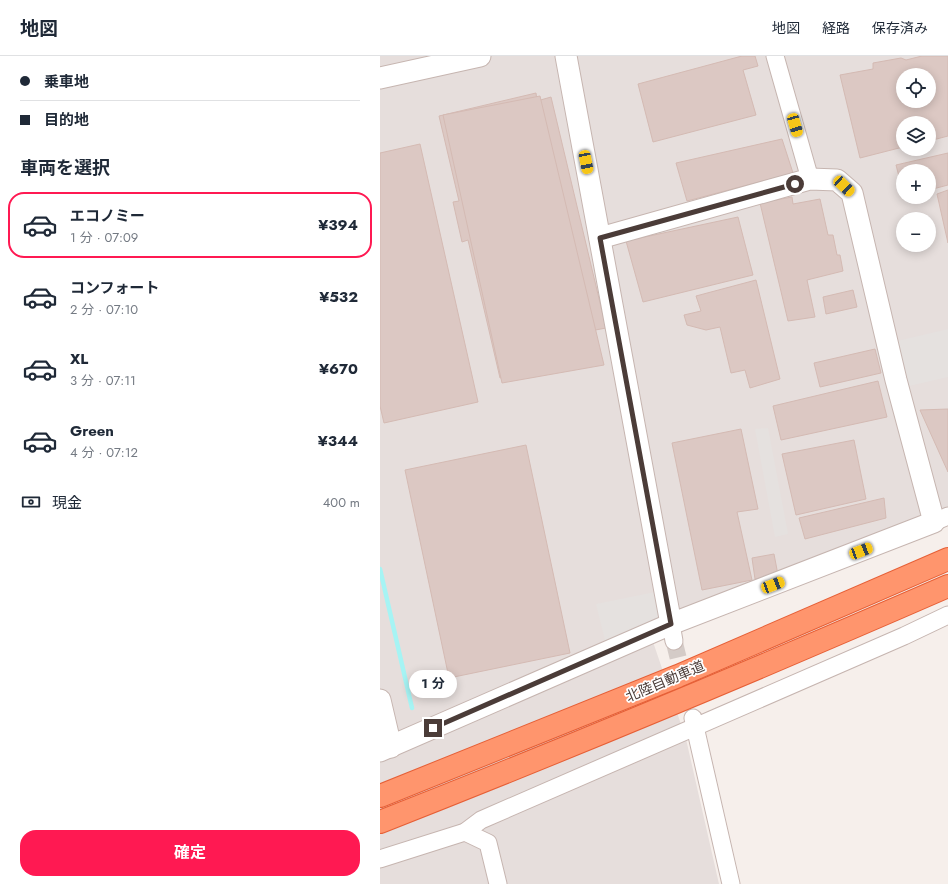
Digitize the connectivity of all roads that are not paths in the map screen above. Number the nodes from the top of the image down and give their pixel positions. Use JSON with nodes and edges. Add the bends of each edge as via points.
{"nodes":[{"id":1,"x":480,"y":56,"type":"edge"},
{"id":2,"x":566,"y":56,"type":"edge"},
{"id":3,"x":775,"y":56,"type":"edge"},
{"id":4,"x":380,"y":78,"type":"edge"},
{"id":5,"x":810,"y":180,"type":"junction"},
{"id":6,"x":600,"y":238,"type":"junction"},
{"id":7,"x":941,"y":519,"type":"edge"},
{"id":8,"x":948,"y":559,"type":"edge"},
{"id":9,"x":948,"y":586,"type":"edge"},
{"id":10,"x":948,"y":615,"type":"edge"},
{"id":11,"x":673,"y":633,"type":"junction"},
{"id":12,"x":380,"y":700,"type":"edge"},
{"id":13,"x":694,"y":722,"type":"junction"},
{"id":14,"x":385,"y":749,"type":"edge"},
{"id":15,"x":380,"y":796,"type":"edge"},
{"id":16,"x":380,"y":822,"type":"edge"},
{"id":17,"x":465,"y":832,"type":"junction"},
{"id":18,"x":380,"y":859,"type":"edge"},
{"id":19,"x":498,"y":884,"type":"edge"},
{"id":20,"x":731,"y":884,"type":"edge"}],
"edges":[{"from":1,"to":4,"type":"street"},
{"from":2,"to":6,"type":"street"},
{"from":3,"to":5,"type":"street"},
{"from":5,"to":6,"type":"street"},
{"from":5,"to":7,"type":"street","via":[[837,180],[852,193],[896,380]]},
{"from":6,"to":11,"type":"street"},
{"from":7,"to":11,"type":"street"},
{"from":8,"to":15,"type":"highway","name":"北陸自動車道","via":[[678,676]]},
{"from":9,"to":16,"type":"highway","name":"北陸自動車道","via":[[520,767]]},
{"from":10,"to":13,"type":"street","via":[[904,636]]},
{"from":11,"to":14,"type":"street"},
{"from":12,"to":14,"type":"street"},
{"from":13,"to":17,"type":"street","via":[[482,820]]},
{"from":13,"to":20,"type":"street"},
{"from":17,"to":18,"type":"street"},
{"from":17,"to":19,"type":"street","via":[[488,843]]}]}
